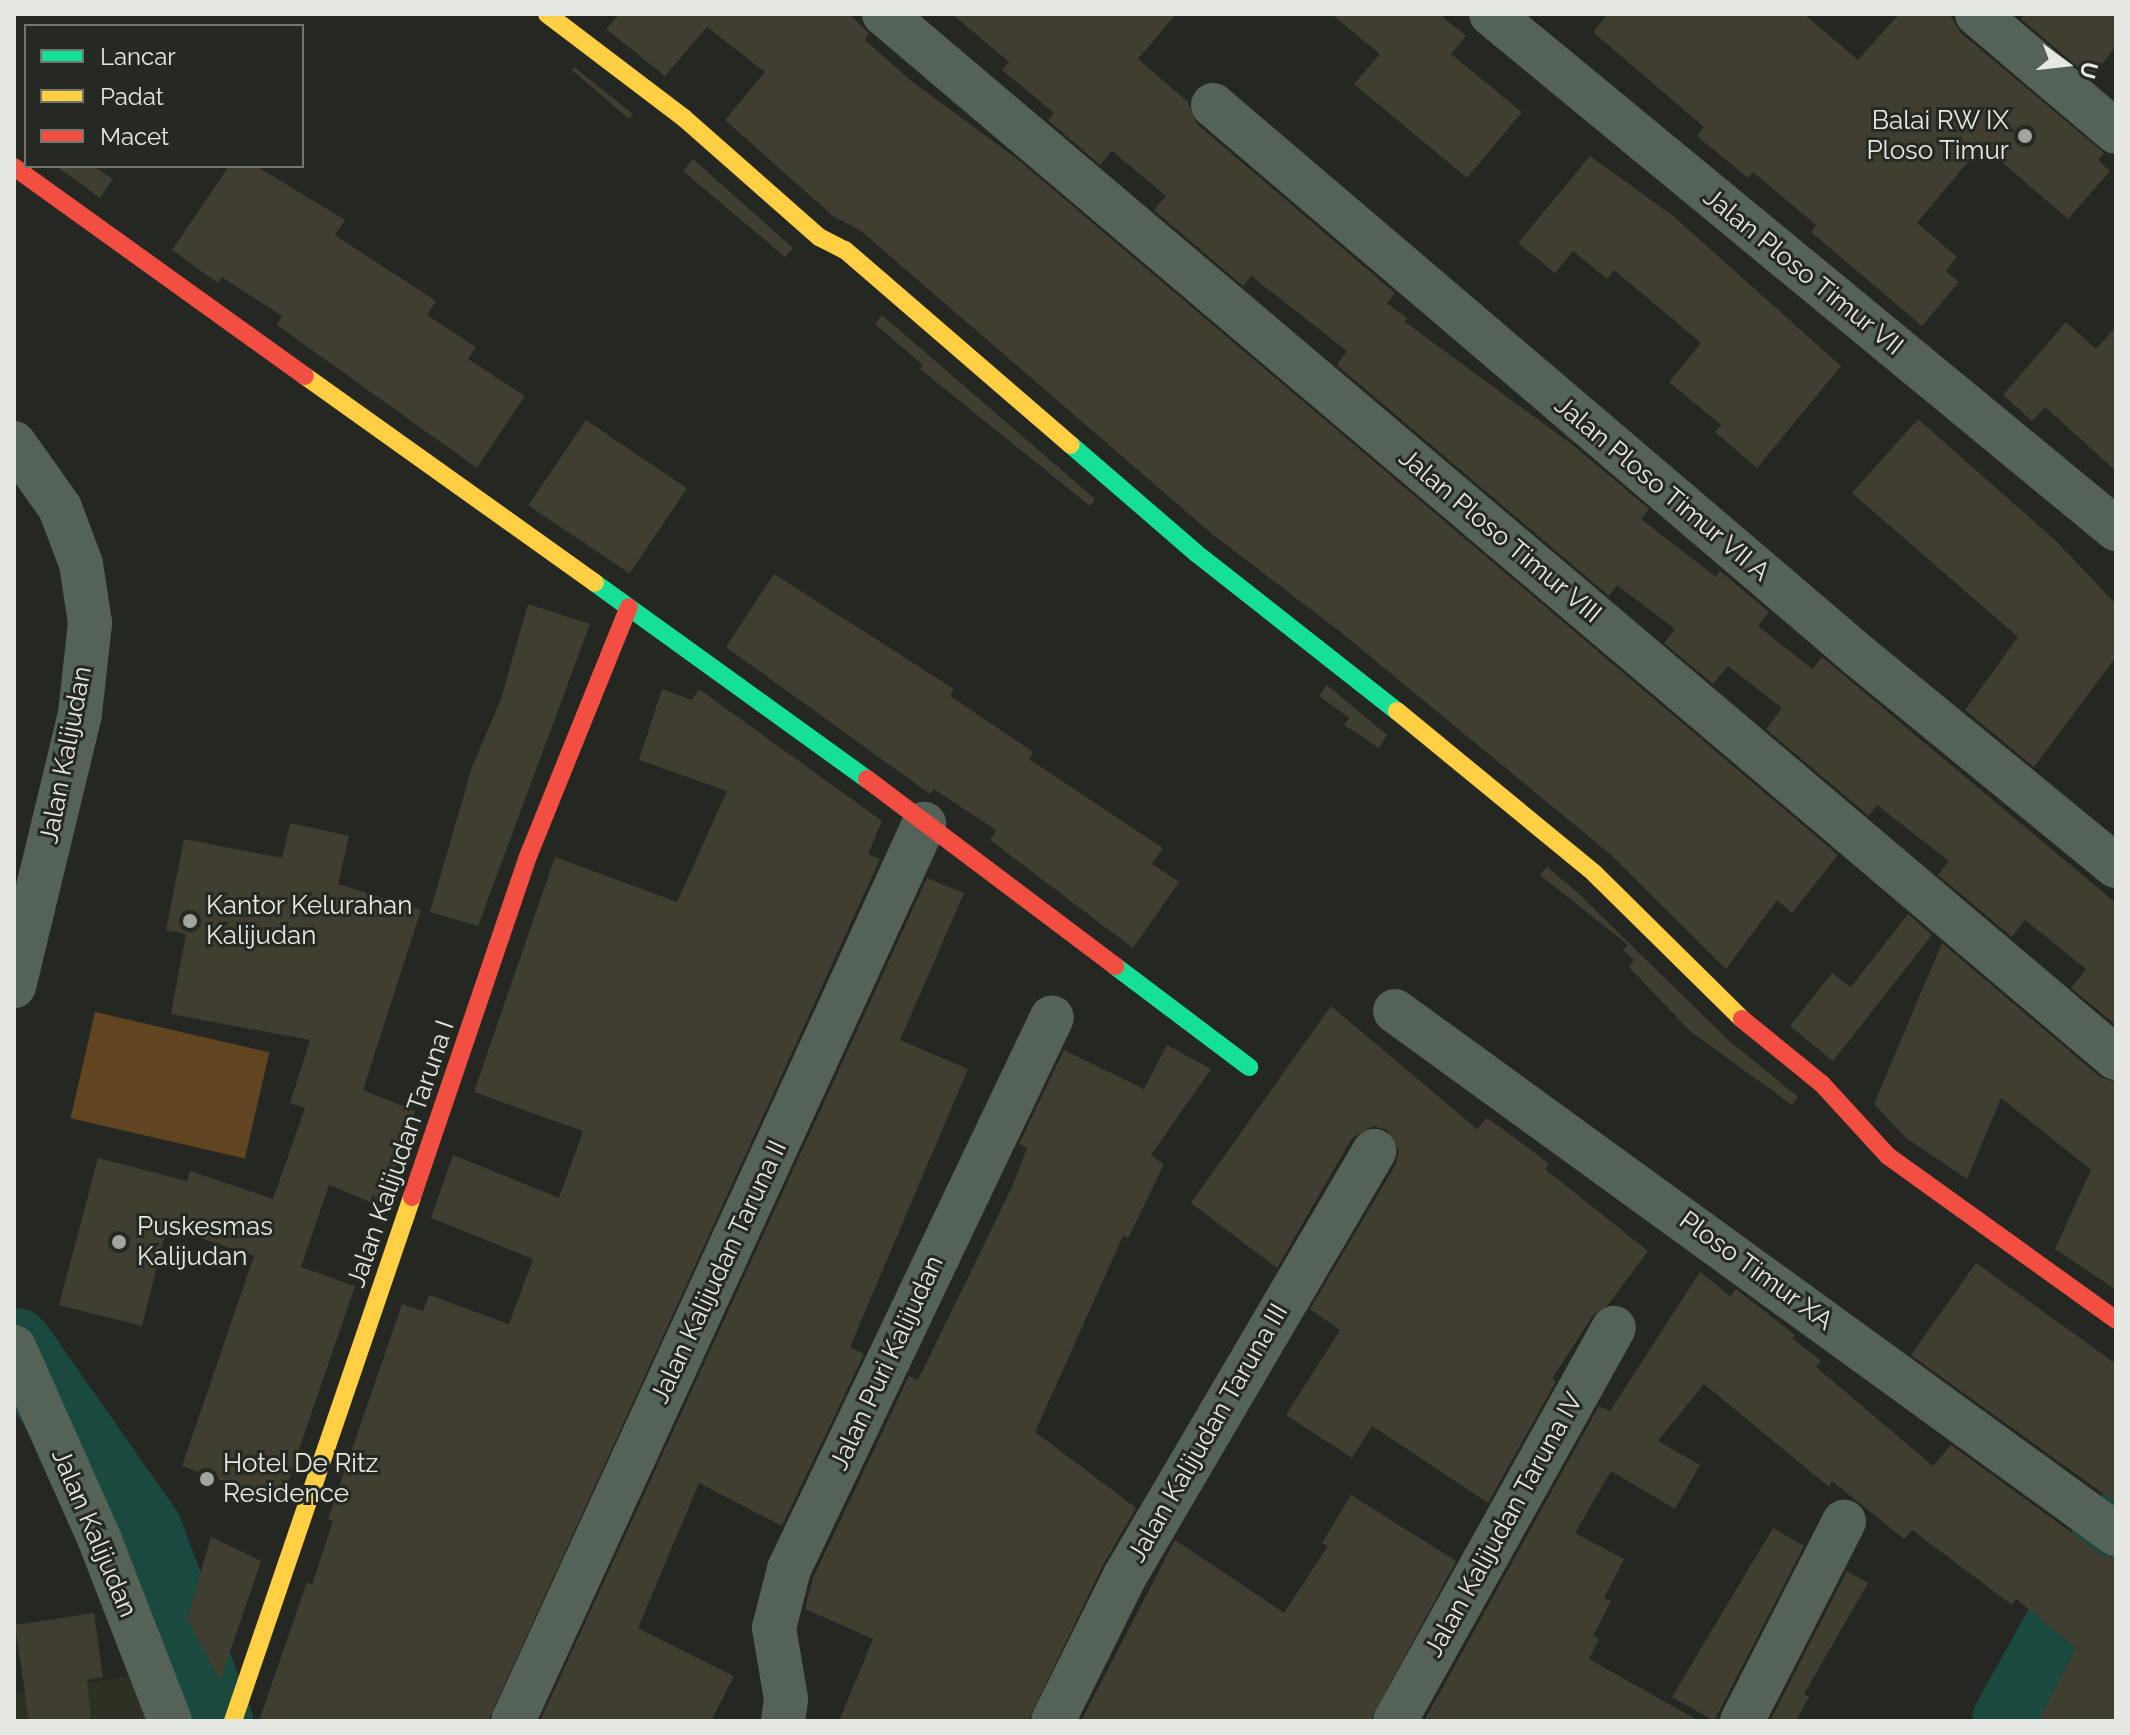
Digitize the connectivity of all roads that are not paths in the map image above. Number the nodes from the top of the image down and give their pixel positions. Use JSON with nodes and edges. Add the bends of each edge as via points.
{"nodes":[{"id":1,"x":547,"y":14,"type":"edge"},
{"id":2,"x":884,"y":14,"type":"edge"},
{"id":3,"x":1491,"y":14,"type":"edge"},
{"id":4,"x":1977,"y":14,"type":"edge"},
{"id":5,"x":1213,"y":105,"type":"dead end"},
{"id":6,"x":2116,"y":132,"type":"edge"},
{"id":7,"x":14,"y":167,"type":"edge"},
{"id":8,"x":14,"y":443,"type":"edge"},
{"id":9,"x":2116,"y":529,"type":"edge"},
{"id":10,"x":629,"y":607,"type":"junction"},
{"id":11,"x":924,"y":824,"type":"junction"},
{"id":12,"x":2116,"y":866,"type":"edge"},
{"id":13,"x":14,"y":986,"type":"edge"},
{"id":14,"x":1395,"y":1011,"type":"dead end"},
{"id":15,"x":1052,"y":1017,"type":"dead end"},
{"id":16,"x":2116,"y":1058,"type":"edge"},
{"id":17,"x":1249,"y":1067,"type":"dead end"},
{"id":18,"x":1374,"y":1151,"type":"dead end"},
{"id":19,"x":2116,"y":1320,"type":"edge"},
{"id":20,"x":1614,"y":1328,"type":"dead end"},
{"id":21,"x":20,"y":1362,"type":"edge"},
{"id":22,"x":1844,"y":1522,"type":"dead end"},
{"id":23,"x":2116,"y":1534,"type":"edge"},
{"id":24,"x":234,"y":1720,"type":"edge"},
{"id":25,"x":170,"y":1721,"type":"edge"},
{"id":26,"x":513,"y":1721,"type":"edge"},
{"id":27,"x":783,"y":1721,"type":"edge"},
{"id":28,"x":1053,"y":1721,"type":"edge"},
{"id":29,"x":1395,"y":1721,"type":"edge"},
{"id":30,"x":1742,"y":1721,"type":"edge"}],
"edges":[{"from":1,"to":19,"type":"street","via":[[684,118],[819,237],[845,250],[1196,553],[1322,649],[1594,873],[1744,1021],[1822,1084],[1888,1156]]},
{"from":2,"to":16,"type":"street","name":"Jalan Ploso Timur VIII"},
{"from":3,"to":9,"type":"street","name":"Jalan Ploso Timur VII"},
{"from":4,"to":6,"type":"street"},
{"from":5,"to":12,"type":"street","name":"Jalan Ploso Timur VII A","via":[[1834,635]]},
{"from":7,"to":10,"type":"street"},
{"from":8,"to":13,"type":"street","name":"Jalan Kalijudan","via":[[60,508],[81,564],[90,623],[80,714]]},
{"from":10,"to":11,"type":"street"},
{"from":10,"to":24,"type":"street","name":"Jalan Kalijudan Taruna I","via":[[529,854]]},
{"from":11,"to":17,"type":"street"},
{"from":11,"to":26,"type":"street","name":"Jalan Kalijudan Taruna II"},
{"from":14,"to":23,"type":"street","name":"Ploso Timur XA"},
{"from":15,"to":27,"type":"street","name":"Jalan Puri Kalijudan","via":[[789,1569],[774,1628],[786,1699]]},
{"from":18,"to":28,"type":"street","name":"Jalan Kalijudan Taruna III","via":[[1125,1576]]},
{"from":20,"to":29,"type":"street","name":"Jalan Kalijudan Taruna IV"},
{"from":21,"to":25,"type":"street","name":"Jalan Kalijudan","via":[[99,1538]]},
{"from":22,"to":30,"type":"street"}]}
